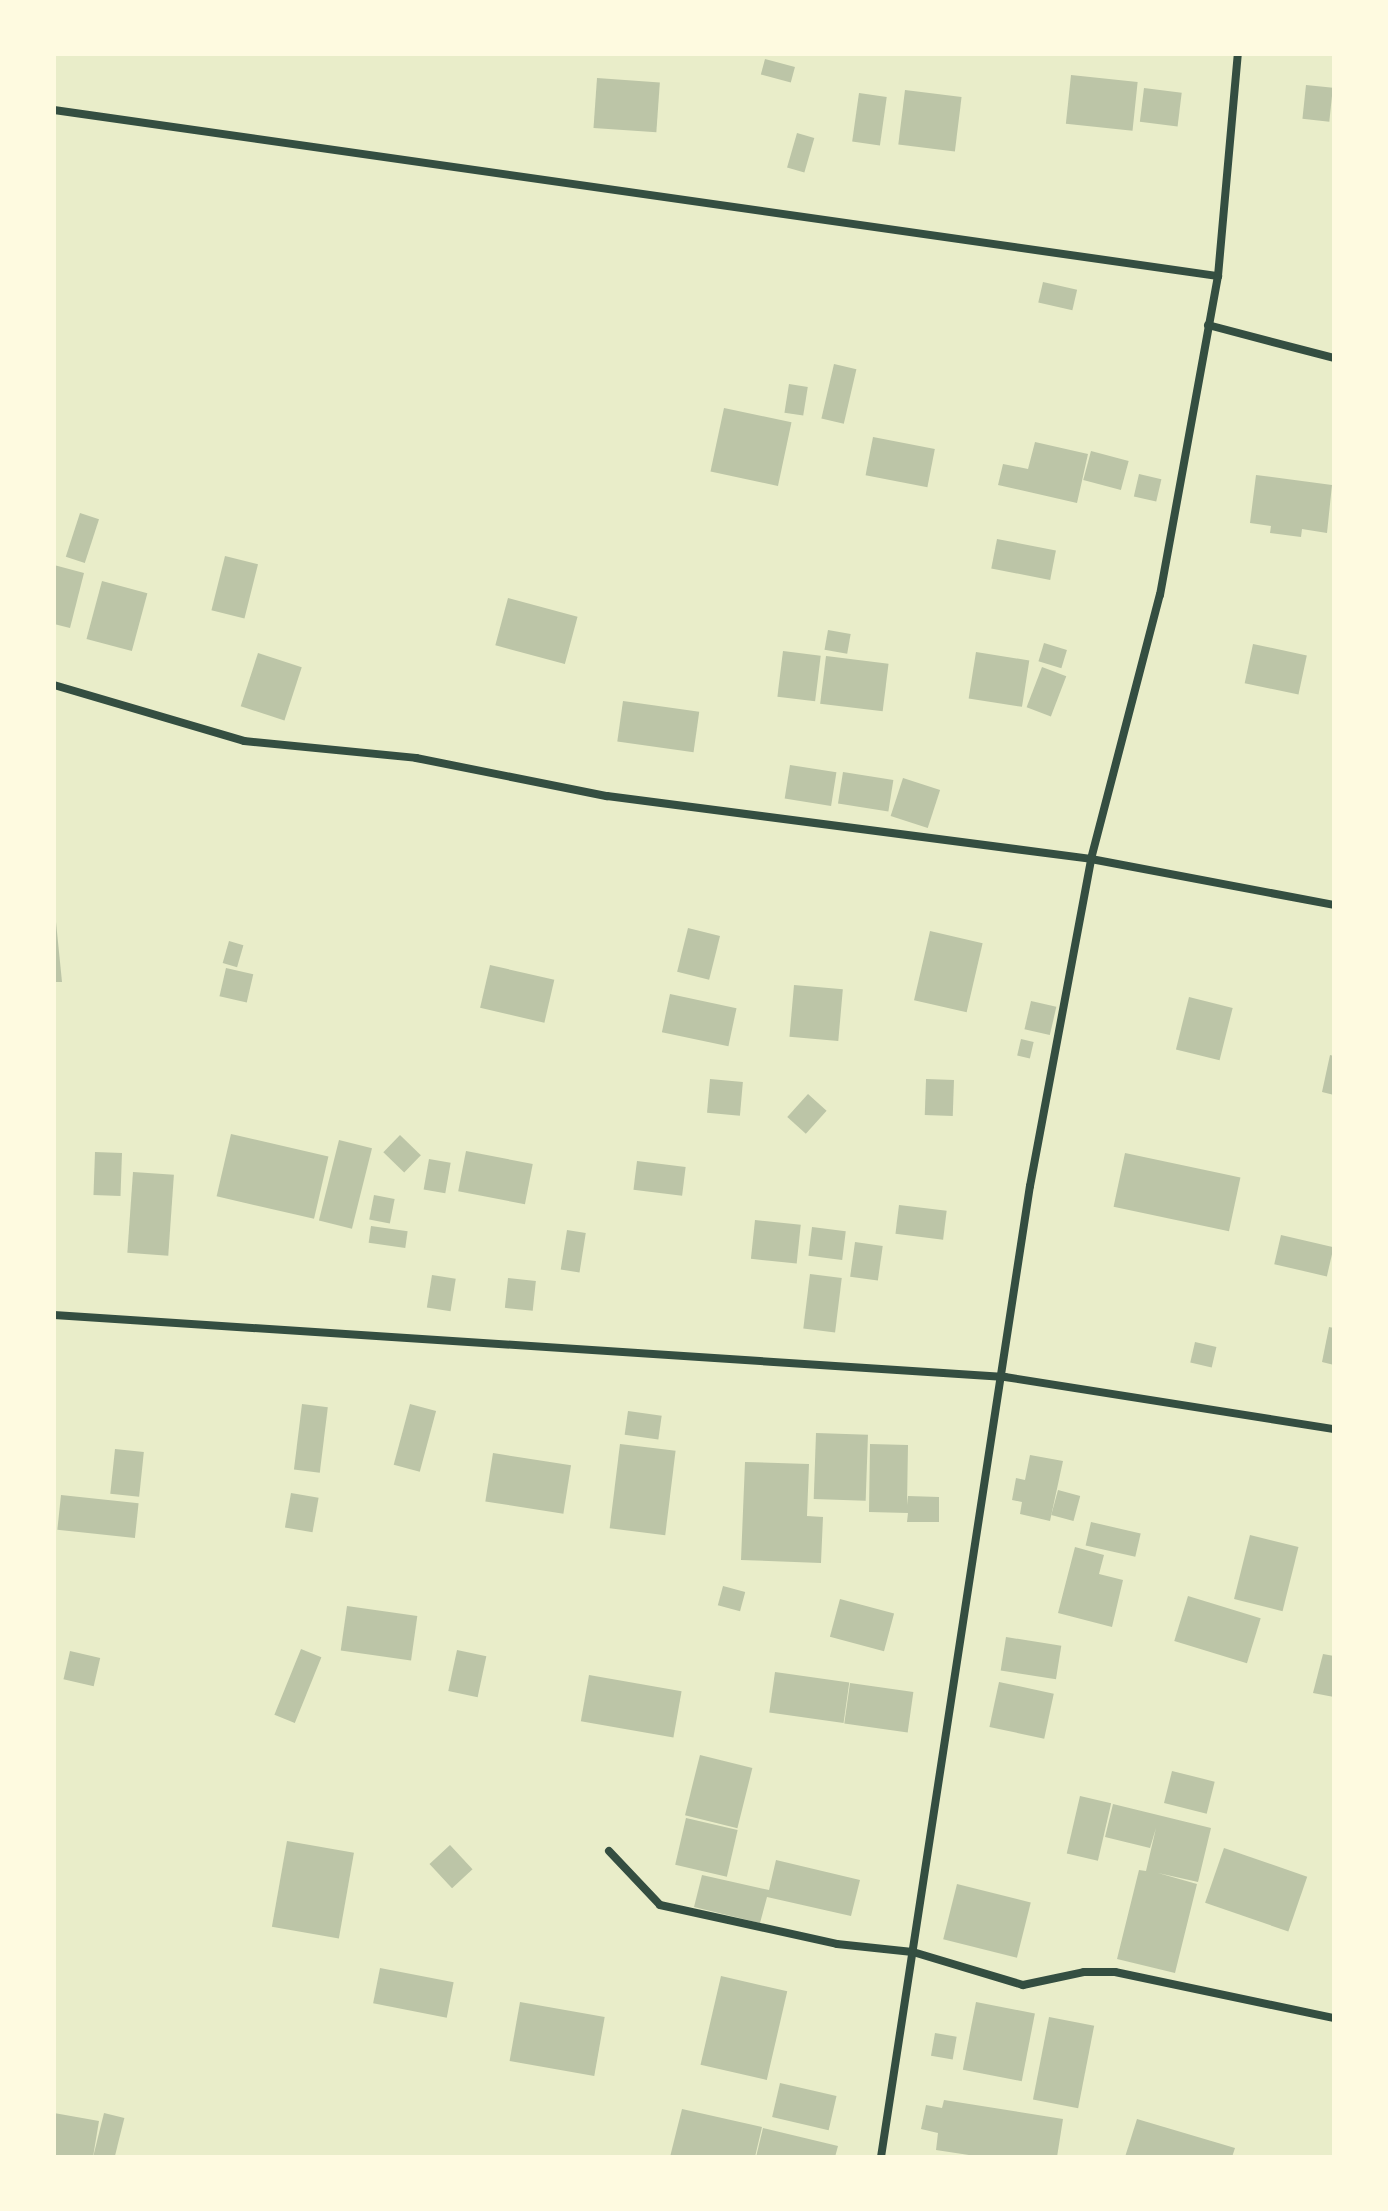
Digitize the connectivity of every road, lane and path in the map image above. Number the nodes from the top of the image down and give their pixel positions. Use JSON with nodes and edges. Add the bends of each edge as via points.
{"nodes":[{"id":1,"x":1238,"y":54,"type":"edge"},
{"id":2,"x":54,"y":110,"type":"edge"},
{"id":3,"x":1218,"y":276,"type":"junction"},
{"id":4,"x":1208,"y":325,"type":"junction"},
{"id":5,"x":1334,"y":358,"type":"edge"},
{"id":6,"x":54,"y":685,"type":"edge"},
{"id":7,"x":1091,"y":859,"type":"junction"},
{"id":8,"x":1334,"y":905,"type":"edge"},
{"id":9,"x":54,"y":1315,"type":"edge"},
{"id":10,"x":1005,"y":1377,"type":"junction"},
{"id":11,"x":1334,"y":1429,"type":"edge"},
{"id":12,"x":609,"y":1851,"type":"dead end"},
{"id":13,"x":913,"y":1952,"type":"junction"},
{"id":14,"x":1334,"y":2018,"type":"edge"},
{"id":15,"x":881,"y":2157,"type":"edge"}],
"edges":[{"from":1,"to":3,"type":"street"},
{"from":2,"to":3,"type":"street"},
{"from":3,"to":4,"type":"street"},
{"from":4,"to":5,"type":"street"},
{"from":4,"to":7,"type":"street","via":[[1160,595]]},
{"from":6,"to":7,"type":"street","via":[[244,741],[416,758],[607,796]]},
{"from":7,"to":8,"type":"street"},
{"from":7,"to":10,"type":"street","via":[[1030,1186]]},
{"from":9,"to":10,"type":"street"},
{"from":10,"to":11,"type":"street"},
{"from":10,"to":13,"type":"street"},
{"from":12,"to":13,"type":"street","via":[[660,1905],[837,1944]]},
{"from":13,"to":14,"type":"street","via":[[1023,1985],[1084,1972],[1115,1972]]},
{"from":13,"to":15,"type":"street"}]}
